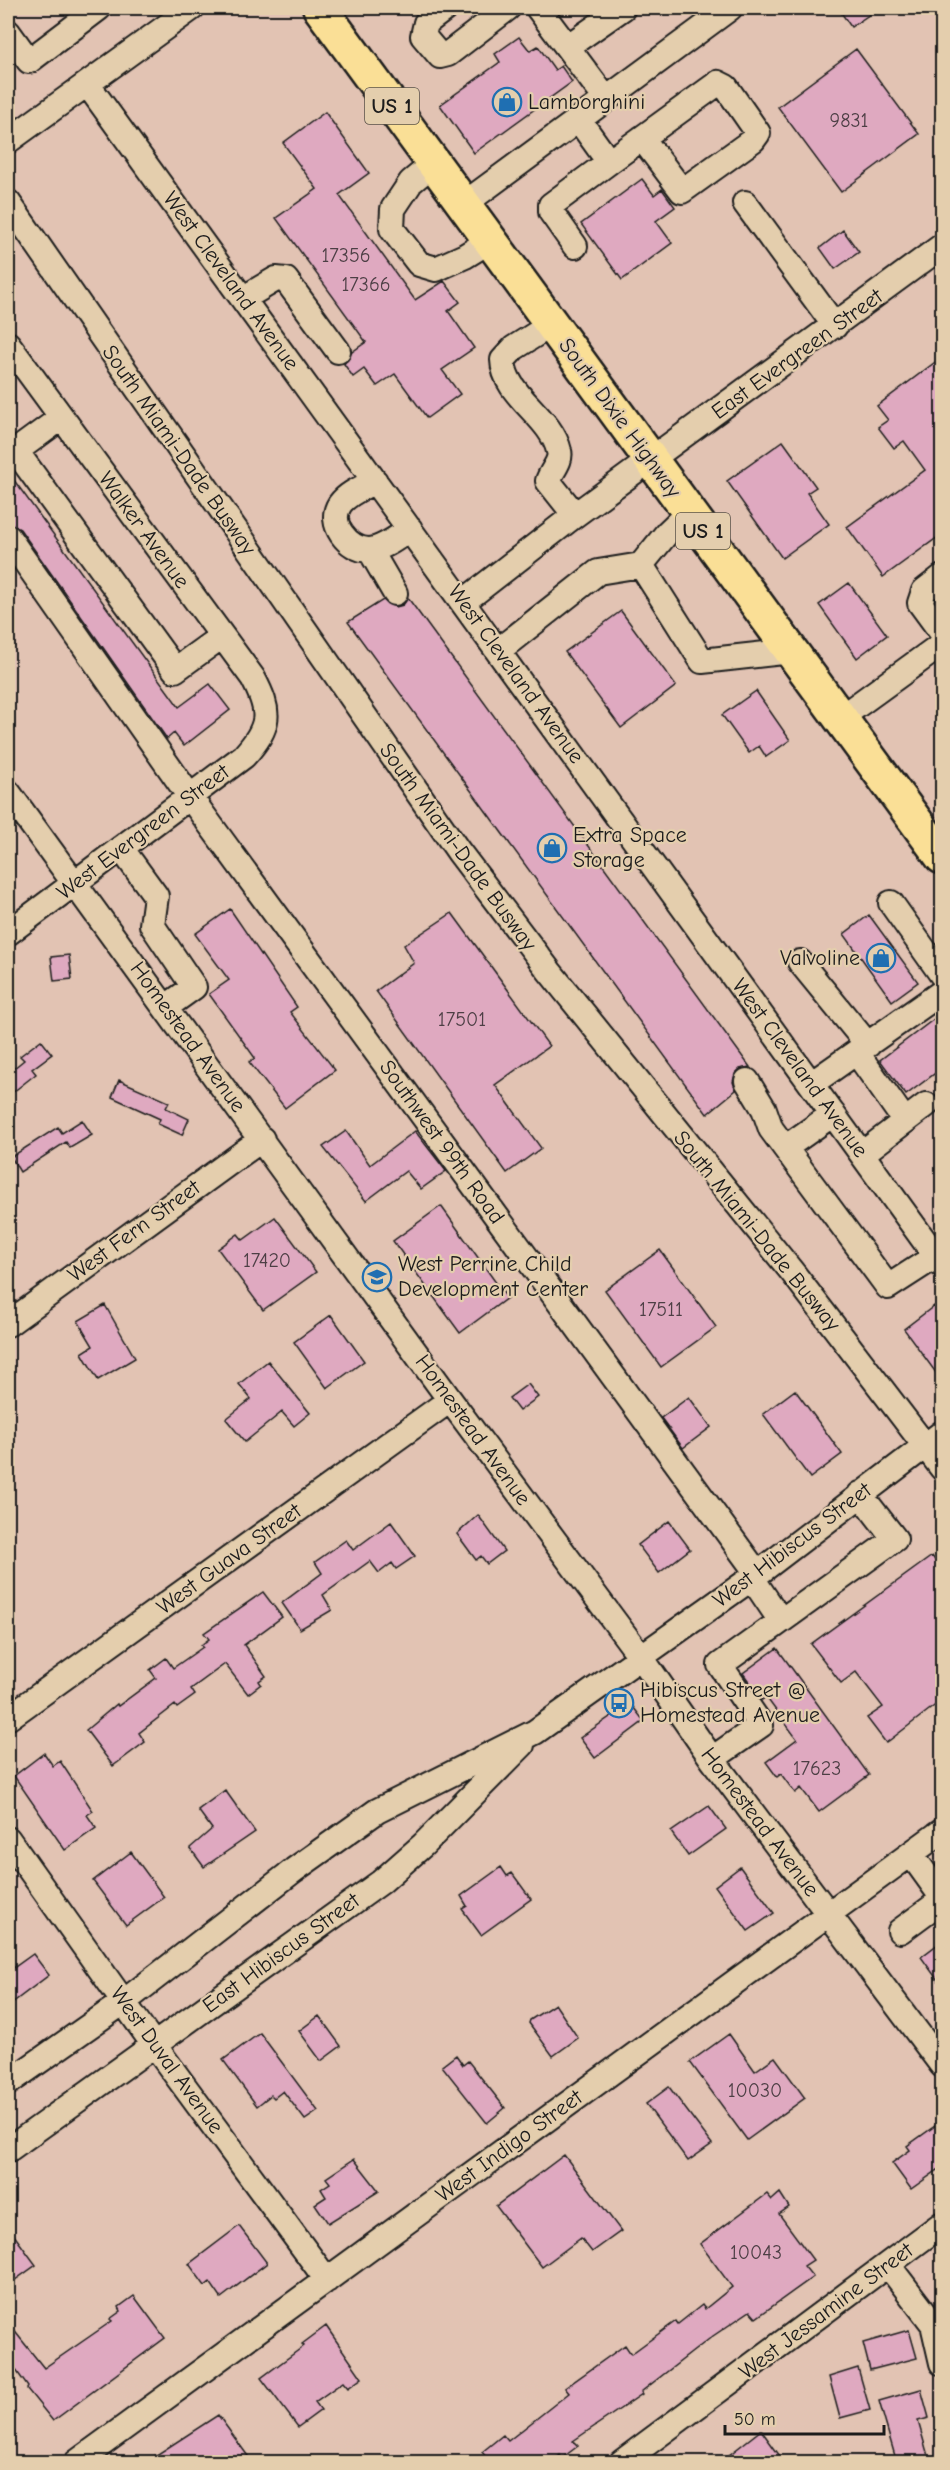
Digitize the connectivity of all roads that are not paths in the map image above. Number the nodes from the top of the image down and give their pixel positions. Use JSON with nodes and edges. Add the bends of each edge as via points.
{"nodes":[{"id":1,"x":99,"y":8,"type":"edge"},
{"id":2,"x":192,"y":8,"type":"edge"},
{"id":3,"x":320,"y":8,"type":"edge"},
{"id":4,"x":446,"y":8,"type":"edge"},
{"id":5,"x":508,"y":8,"type":"edge"},
{"id":6,"x":538,"y":8,"type":"edge"},
{"id":7,"x":622,"y":8,"type":"edge"},
{"id":8,"x":730,"y":8,"type":"edge"},
{"id":9,"x":8,"y":32,"type":"edge"},
{"id":10,"x":567,"y":47,"type":"junction"},
{"id":11,"x":88,"y":85,"type":"junction"},
{"id":12,"x":606,"y":99,"type":"junction"},
{"id":13,"x":578,"y":119,"type":"junction"},
{"id":14,"x":642,"y":138,"type":"junction"},
{"id":15,"x":8,"y":141,"type":"edge"},
{"id":16,"x":609,"y":162,"type":"junction"},
{"id":17,"x":434,"y":163,"type":"junction"},
{"id":18,"x":8,"y":202,"type":"edge"},
{"id":19,"x":464,"y":204,"type":"junction"},
{"id":20,"x":745,"y":204,"type":"dead end"},
{"id":21,"x":490,"y":240,"type":"junction"},
{"id":22,"x":575,"y":246,"type":"dead end"},
{"id":23,"x":942,"y":246,"type":"edge"},
{"id":24,"x":244,"y":298,"type":"junction"},
{"id":25,"x":552,"y":324,"type":"junction"},
{"id":26,"x":836,"y":326,"type":"junction"},
{"id":27,"x":338,"y":351,"type":"dead end"},
{"id":28,"x":10,"y":352,"type":"edge"},
{"id":29,"x":62,"y":418,"type":"junction"},
{"id":30,"x":652,"y":460,"type":"junction"},
{"id":31,"x":375,"y":481,"type":"junction"},
{"id":32,"x":689,"y":512,"type":"junction"},
{"id":33,"x":575,"y":515,"type":"junction"},
{"id":34,"x":410,"y":530,"type":"junction"},
{"id":35,"x":8,"y":537,"type":"edge"},
{"id":36,"x":370,"y":549,"type":"junction"},
{"id":37,"x":641,"y":565,"type":"junction"},
{"id":38,"x":942,"y":577,"type":"edge"},
{"id":39,"x":395,"y":593,"type":"dead end"},
{"id":40,"x":463,"y":602,"type":"junction"},
{"id":41,"x":942,"y":633,"type":"edge"},
{"id":42,"x":222,"y":636,"type":"junction"},
{"id":43,"x":942,"y":644,"type":"edge"},
{"id":44,"x":499,"y":650,"type":"junction"},
{"id":45,"x":792,"y":651,"type":"junction"},
{"id":46,"x":840,"y":718,"type":"junction"},
{"id":47,"x":267,"y":721,"type":"joint"},
{"id":48,"x":8,"y":792,"type":"edge"},
{"id":49,"x":190,"y":797,"type":"junction"},
{"id":50,"x":121,"y":848,"type":"junction"},
{"id":51,"x":942,"y":857,"type":"edge"},
{"id":52,"x":74,"y":884,"type":"junction"},
{"id":53,"x":891,"y":903,"type":"dead end"},
{"id":54,"x":8,"y":933,"type":"edge"},
{"id":55,"x":165,"y":945,"type":"junction"},
{"id":56,"x":800,"y":962,"type":"dead end"},
{"id":57,"x":136,"y":964,"type":"junction"},
{"id":58,"x":942,"y":975,"type":"edge"},
{"id":59,"x":942,"y":992,"type":"edge"},
{"id":60,"x":166,"y":1007,"type":"junction"},
{"id":61,"x":862,"y":1049,"type":"junction"},
{"id":62,"x":747,"y":1081,"type":"dead end"},
{"id":63,"x":811,"y":1083,"type":"junction"},
{"id":64,"x":926,"y":1105,"type":"dead end"},
{"id":65,"x":833,"y":1114,"type":"junction"},
{"id":66,"x":905,"y":1121,"type":"junction"},
{"id":67,"x":262,"y":1139,"type":"junction"},
{"id":68,"x":785,"y":1148,"type":"junction"},
{"id":69,"x":862,"y":1154,"type":"junction"},
{"id":70,"x":939,"y":1260,"type":"edge"},
{"id":71,"x":8,"y":1324,"type":"edge"},
{"id":72,"x":450,"y":1400,"type":"junction"},
{"id":73,"x":934,"y":1439,"type":"edge"},
{"id":74,"x":942,"y":1468,"type":"edge"},
{"id":75,"x":860,"y":1494,"type":"junction"},
{"id":76,"x":754,"y":1575,"type":"junction"},
{"id":77,"x":781,"y":1621,"type":"junction"},
{"id":78,"x":641,"y":1657,"type":"junction"},
{"id":79,"x":8,"y":1718,"type":"edge"},
{"id":80,"x":535,"y":1732,"type":"junction"},
{"id":81,"x":712,"y":1759,"type":"junction"},
{"id":82,"x":942,"y":1831,"type":"edge"},
{"id":83,"x":8,"y":1839,"type":"edge"},
{"id":84,"x":911,"y":1854,"type":"junction"},
{"id":85,"x":942,"y":1899,"type":"edge"},
{"id":86,"x":828,"y":1914,"type":"junction"},
{"id":87,"x":900,"y":1931,"type":"dead end"},
{"id":88,"x":125,"y":2001,"type":"junction"},
{"id":89,"x":154,"y":2045,"type":"junction"},
{"id":90,"x":942,"y":2065,"type":"edge"},
{"id":91,"x":8,"y":2083,"type":"edge"},
{"id":92,"x":8,"y":2150,"type":"edge"},
{"id":93,"x":942,"y":2224,"type":"edge"},
{"id":94,"x":888,"y":2265,"type":"junction"},
{"id":95,"x":327,"y":2280,"type":"junction"},
{"id":96,"x":942,"y":2363,"type":"edge"},
{"id":97,"x":77,"y":2463,"type":"edge"},
{"id":98,"x":622,"y":2463,"type":"edge"}],
"edges":[{"from":1,"to":9,"type":"street","via":[[29,61]]},
{"from":2,"to":11,"type":"street"},
{"from":3,"to":17,"type":"highway","name":"South Dixie Highway","number":"US 1"},
{"from":4,"to":5,"type":"street","via":[[426,23],[423,36],[440,56]]},
{"from":6,"to":10,"type":"street"},
{"from":7,"to":10,"type":"street"},
{"from":8,"to":12,"type":"street"},
{"from":10,"to":12,"type":"street"},
{"from":11,"to":15,"type":"street"},
{"from":11,"to":24,"type":"street","name":"West Cleveland Avenue"},
{"from":12,"to":13,"type":"street"},
{"from":13,"to":16,"type":"street"},
{"from":13,"to":19,"type":"street"},
{"from":14,"to":14,"type":"street","via":[[718,83],[726,87],[758,134],[682,191]]},
{"from":14,"to":16,"type":"street"},
{"from":16,"to":22,"type":"street","via":[[551,205],[551,212]]},
{"from":17,"to":19,"type":"highway","name":"South Dixie Highway","number":"US 1"},
{"from":17,"to":21,"type":"street","via":[[411,182],[393,209],[392,229],[419,264],[436,269]]},
{"from":18,"to":73,"type":"street","name":"South Miami-Dade Busway","via":[[459,852],[561,987],[793,1274]]},
{"from":19,"to":21,"type":"highway","name":"South Dixie Highway","number":"US 1"},
{"from":20,"to":26,"type":"street"},
{"from":21,"to":25,"type":"highway","name":"South Dixie Highway","number":"US 1"},
{"from":23,"to":26,"type":"street","name":"East Evergreen Street"},
{"from":24,"to":27,"type":"street","via":[[276,279],[286,280]]},
{"from":24,"to":31,"type":"street","name":"West Cleveland Avenue"},
{"from":25,"to":30,"type":"highway","name":"South Dixie Highway","number":"US 1"},
{"from":25,"to":33,"type":"street","via":[[514,348],[503,360],[503,373],[560,451],[548,481]]},
{"from":26,"to":30,"type":"street","name":"East Evergreen Street"},
{"from":28,"to":29,"type":"street","name":"Walker Avenue"},
{"from":29,"to":42,"type":"street","name":"Walker Avenue"},
{"from":29,"to":42,"type":"street","via":[[16,451],[175,670]]},
{"from":30,"to":32,"type":"highway","name":"South Dixie Highway","number":"US 1"},
{"from":30,"to":33,"type":"street"},
{"from":31,"to":34,"type":"street","name":"West Cleveland Avenue"},
{"from":31,"to":36,"type":"street","via":[[348,496],[336,514],[336,524],[346,540]]},
{"from":32,"to":37,"type":"street"},
{"from":32,"to":45,"type":"highway","name":"South Dixie Highway","number":"US 1"},
{"from":33,"to":40,"type":"street"},
{"from":34,"to":36,"type":"street"},
{"from":34,"to":40,"type":"street","name":"West Cleveland Avenue"},
{"from":35,"to":49,"type":"street","name":"Southwest 99th Road"},
{"from":36,"to":39,"type":"street"},
{"from":37,"to":44,"type":"street","via":[[598,572]]},
{"from":37,"to":45,"type":"street","via":[[702,662]]},
{"from":38,"to":41,"type":"street","via":[[924,591],[920,603]]},
{"from":40,"to":44,"type":"street","name":"West Cleveland Avenue"},
{"from":42,"to":47,"type":"street","name":"Walker Avenue","via":[[258,688]]},
{"from":43,"to":46,"type":"street"},
{"from":44,"to":63,"type":"street","name":"West Cleveland Avenue"},
{"from":45,"to":46,"type":"highway","name":"South Dixie Highway","number":"US 1"},
{"from":46,"to":51,"type":"highway","name":"South Dixie Highway","number":"US 1"},
{"from":47,"to":49,"type":"street","name":"West Evergreen Street","via":[[244,756]]},
{"from":48,"to":52,"type":"street","name":"Homestead Avenue"},
{"from":49,"to":50,"type":"street","name":"West Evergreen Street"},
{"from":49,"to":76,"type":"street","name":"Southwest 99th Road"},
{"from":50,"to":52,"type":"street","name":"West Evergreen Street"},
{"from":50,"to":55,"type":"street","via":[[156,896],[152,925]]},
{"from":52,"to":54,"type":"street","name":"West Evergreen Street"},
{"from":52,"to":57,"type":"street","name":"Homestead Avenue"},
{"from":53,"to":58,"type":"street"},
{"from":55,"to":57,"type":"street"},
{"from":55,"to":60,"type":"street","via":[[194,987]]},
{"from":56,"to":61,"type":"street"},
{"from":57,"to":60,"type":"street","name":"Homestead Avenue"},
{"from":59,"to":61,"type":"street"},
{"from":60,"to":67,"type":"street","name":"Homestead Avenue"},
{"from":61,"to":63,"type":"street"},
{"from":61,"to":66,"type":"street"},
{"from":62,"to":68,"type":"street"},
{"from":63,"to":65,"type":"street","name":"West Cleveland Avenue"},
{"from":64,"to":66,"type":"street"},
{"from":65,"to":68,"type":"street"},
{"from":65,"to":69,"type":"street","name":"West Cleveland Avenue"},
{"from":66,"to":69,"type":"street"},
{"from":67,"to":71,"type":"street","name":"West Fern Street"},
{"from":67,"to":72,"type":"street","name":"Homestead Avenue"},
{"from":68,"to":70,"type":"street","via":[[888,1287]]},
{"from":69,"to":70,"type":"street","name":"West Cleveland Avenue"},
{"from":72,"to":78,"type":"street","name":"Homestead Avenue"},
{"from":72,"to":79,"type":"street","name":"West Guava Street"},
{"from":73,"to":74,"type":"street","name":"South Miami-Dade Busway"},
{"from":73,"to":75,"type":"street","name":"West Hibiscus Street"},
{"from":75,"to":76,"type":"street","name":"West Hibiscus Street"},
{"from":75,"to":77,"type":"street","via":[[895,1539]]},
{"from":76,"to":77,"type":"street","name":"Southwest 99th Road"},
{"from":76,"to":78,"type":"street","name":"West Hibiscus Street"},
{"from":77,"to":81,"type":"street","via":[[720,1665],[760,1725]]},
{"from":78,"to":80,"type":"street","name":"East Hibiscus Street"},
{"from":78,"to":81,"type":"street","name":"Homestead Avenue"},
{"from":80,"to":88,"type":"street","name":"East Hibiscus Street","via":[[376,1811]]},
{"from":80,"to":89,"type":"street","name":"East Hibiscus Street","via":[[381,1882]]},
{"from":81,"to":86,"type":"street","name":"Homestead Avenue"},
{"from":82,"to":84,"type":"street","name":"West Indigo Street"},
{"from":83,"to":88,"type":"street","name":"West Duval Avenue"},
{"from":84,"to":85,"type":"street"},
{"from":84,"to":86,"type":"street","name":"West Indigo Street"},
{"from":85,"to":87,"type":"street"},
{"from":86,"to":90,"type":"street","name":"Homestead Avenue"},
{"from":86,"to":95,"type":"street","name":"West Indigo Street"},
{"from":88,"to":89,"type":"street","name":"West Duval Avenue"},
{"from":88,"to":91,"type":"street","name":"East Hibiscus Street"},
{"from":89,"to":92,"type":"street","name":"East Hibiscus Street"},
{"from":89,"to":95,"type":"street","name":"West Duval Avenue"},
{"from":93,"to":94,"type":"street","name":"West Jessamine Street"},
{"from":94,"to":96,"type":"street","via":[[933,2324]]},
{"from":94,"to":98,"type":"street","name":"West Jessamine Street"},
{"from":95,"to":97,"type":"street","name":"West Indigo Street"}]}
